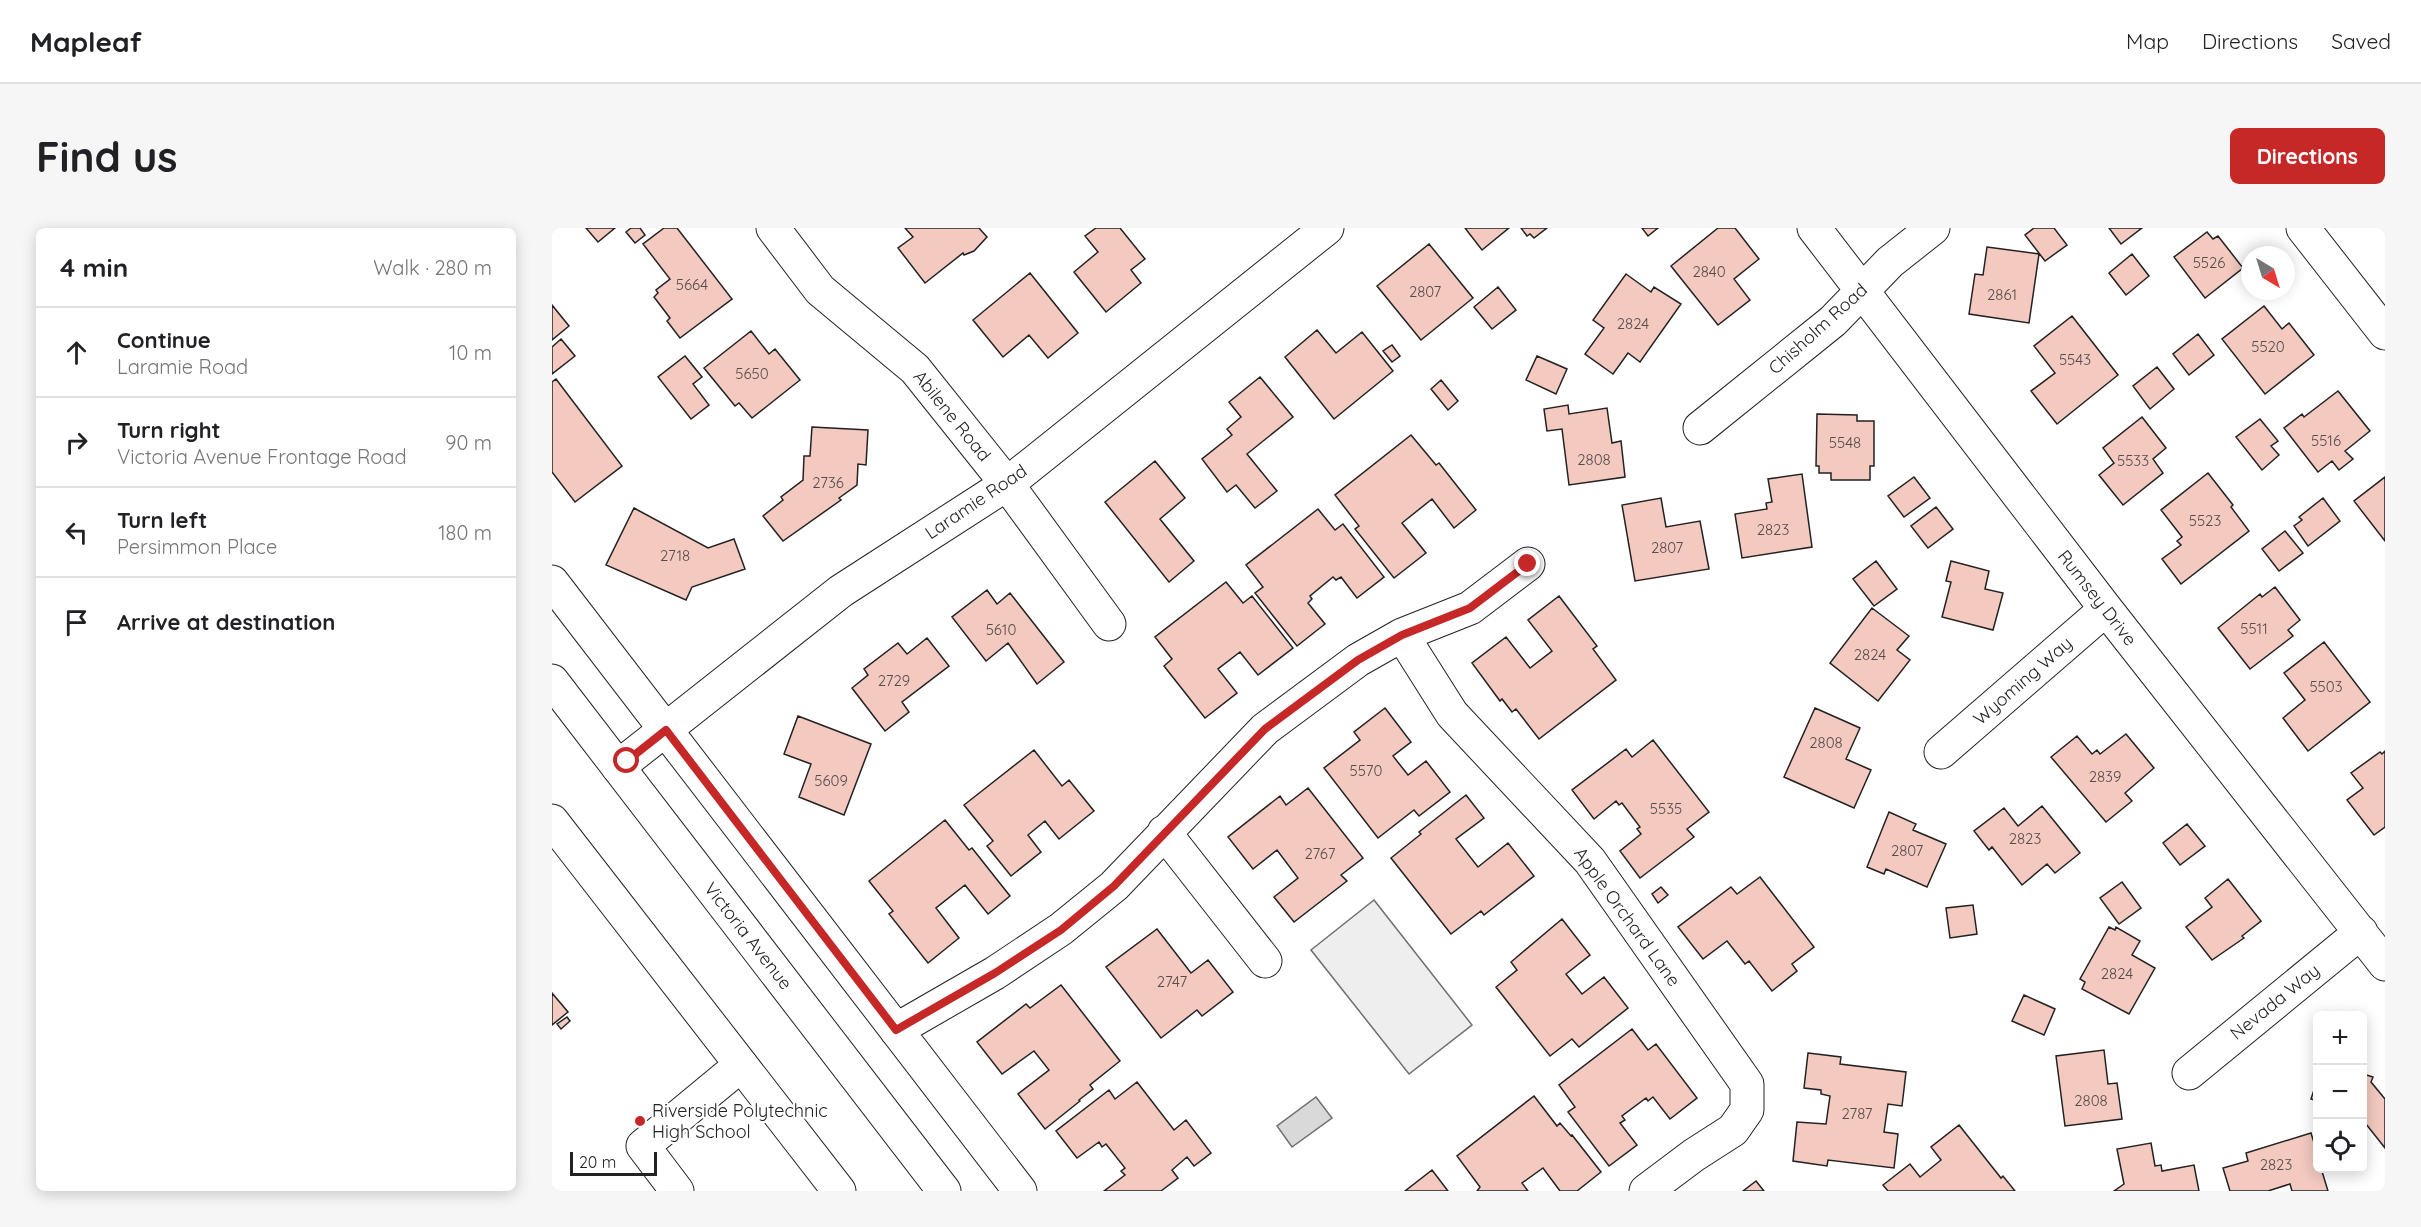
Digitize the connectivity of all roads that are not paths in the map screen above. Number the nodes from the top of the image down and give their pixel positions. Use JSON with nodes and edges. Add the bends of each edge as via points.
{"nodes":[{"id":1,"x":773,"y":228,"type":"edge"},
{"id":2,"x":1327,"y":228,"type":"edge"},
{"id":3,"x":1814,"y":228,"type":"edge"},
{"id":4,"x":1933,"y":228,"type":"edge"},
{"id":5,"x":2303,"y":228,"type":"edge"},
{"id":6,"x":1862,"y":290,"type":"junction"},
{"id":7,"x":2385,"y":333,"type":"edge"},
{"id":8,"x":1700,"y":428,"type":"dead end"},
{"id":9,"x":1007,"y":484,"type":"junction"},
{"id":10,"x":1528,"y":564,"type":"dead end"},
{"id":11,"x":552,"y":582,"type":"edge"},
{"id":12,"x":2106,"y":609,"type":"junction"},
{"id":13,"x":1109,"y":624,"type":"dead end"},
{"id":14,"x":1402,"y":635,"type":"junction"},
{"id":15,"x":552,"y":681,"type":"edge"},
{"id":16,"x":666,"y":730,"type":"junction"},
{"id":17,"x":1941,"y":752,"type":"dead end"},
{"id":18,"x":618,"y":767,"type":"junction"},
{"id":19,"x":554,"y":829,"type":"edge"},
{"id":20,"x":1164,"y":832,"type":"junction"},
{"id":21,"x":2361,"y":932,"type":"junction"},
{"id":22,"x":1265,"y":961,"type":"dead end"},
{"id":23,"x":2385,"y":964,"type":"edge"},
{"id":24,"x":896,"y":1030,"type":"junction"},
{"id":25,"x":741,"y":1065,"type":"junction"},
{"id":26,"x":2189,"y":1073,"type":"dead end"},
{"id":27,"x":677,"y":1191,"type":"edge"},
{"id":28,"x":839,"y":1191,"type":"edge"},
{"id":29,"x":944,"y":1191,"type":"edge"},
{"id":30,"x":1020,"y":1191,"type":"edge"},
{"id":31,"x":1646,"y":1191,"type":"edge"}],
"edges":[{"from":1,"to":9,"type":"street","name":"Abilene Road","via":[[820,290],[915,369]]},
{"from":2,"to":9,"type":"street","name":"Laramie Road"},
{"from":3,"to":6,"type":"street","name":"Rumsey Drive"},
{"from":4,"to":6,"type":"street","name":"Chisholm Road"},
{"from":5,"to":7,"type":"street"},
{"from":6,"to":8,"type":"street","name":"Chisholm Road","via":[[1833,321]]},
{"from":6,"to":12,"type":"street","name":"Rumsey Drive"},
{"from":9,"to":13,"type":"street","name":"Abilene Road"},
{"from":9,"to":16,"type":"street","name":"Laramie Road","via":[[841,591]]},
{"from":10,"to":14,"type":"street","via":[[1470,608]]},
{"from":11,"to":16,"type":"street"},
{"from":12,"to":17,"type":"street","name":"Wyoming Way"},
{"from":12,"to":21,"type":"street","name":"Rumsey Drive"},
{"from":14,"to":20,"type":"street","via":[[1358,660],[1265,729]]},
{"from":14,"to":31,"type":"street","name":"Apple Orchard Lane","via":[[1452,714],[1590,861],[1747,1084],[1747,1110],[1733,1130]]},
{"from":15,"to":18,"type":"street","name":"Victoria Avenue"},
{"from":16,"to":18,"type":"street","name":"Laramie Road"},
{"from":16,"to":24,"type":"street"},
{"from":18,"to":29,"type":"street","name":"Victoria Avenue"},
{"from":19,"to":25,"type":"street"},
{"from":20,"to":22,"type":"street"},
{"from":20,"to":24,"type":"street","via":[[1114,886],[1061,930]]},
{"from":21,"to":23,"type":"street","name":"Rumsey Drive"},
{"from":21,"to":26,"type":"street","name":"Nevada Way"},
{"from":24,"to":30,"type":"street"},
{"from":25,"to":27,"type":"street","via":[[643,1146]]},
{"from":25,"to":28,"type":"street"}]}
